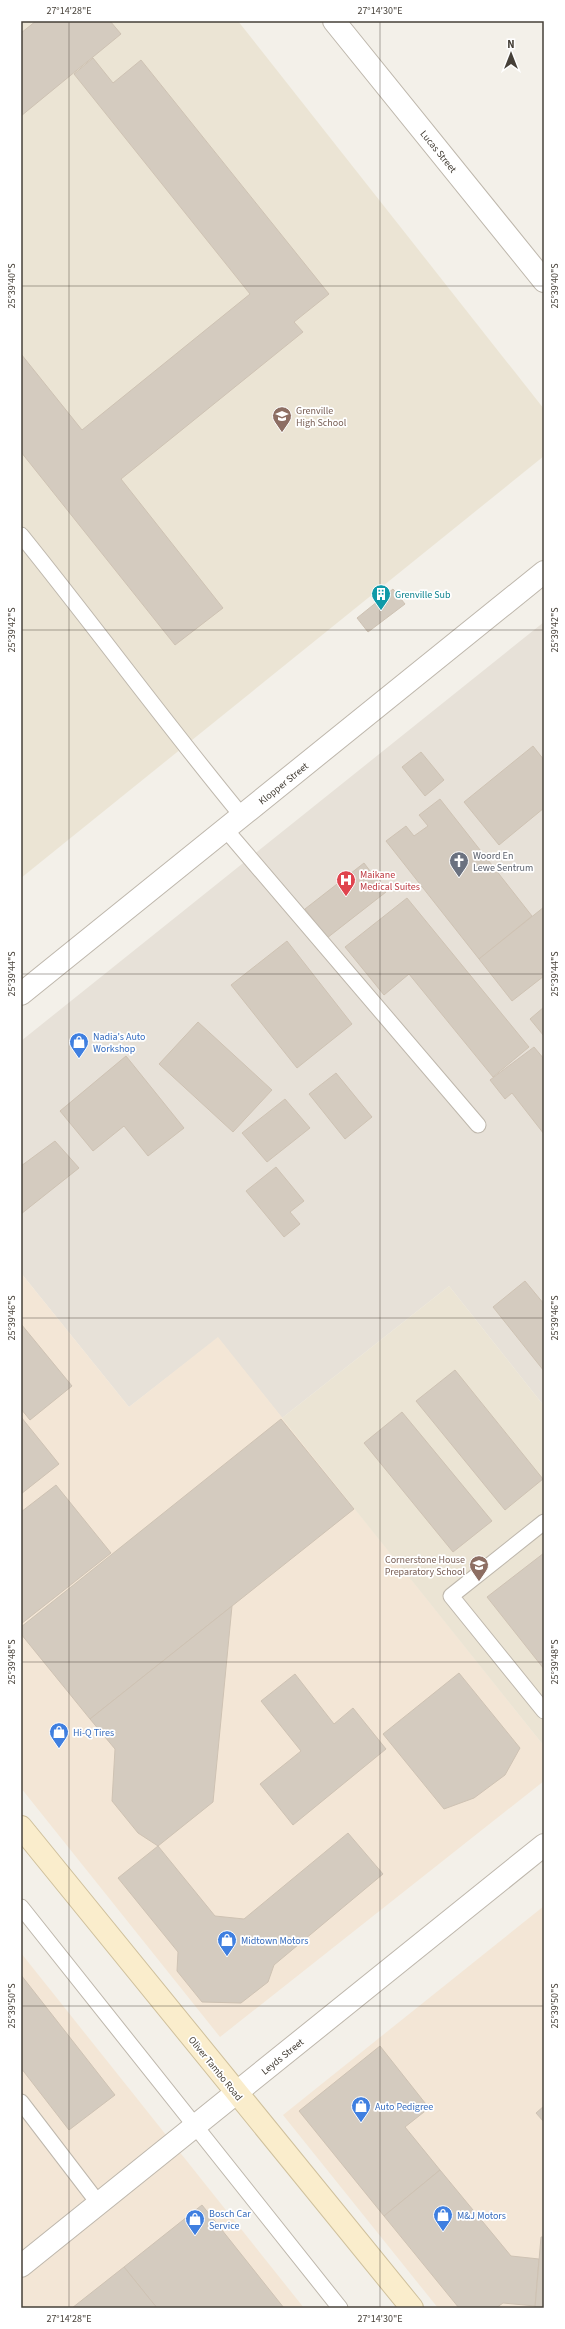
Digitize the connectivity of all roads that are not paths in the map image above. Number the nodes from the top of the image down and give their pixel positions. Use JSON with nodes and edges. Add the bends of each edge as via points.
{"nodes":[{"id":1,"x":334,"y":21,"type":"edge"},
{"id":2,"x":544,"y":281,"type":"edge"},
{"id":3,"x":21,"y":535,"type":"edge"},
{"id":4,"x":544,"y":572,"type":"edge"},
{"id":5,"x":242,"y":816,"type":"junction"},
{"id":6,"x":226,"y":830,"type":"junction"},
{"id":7,"x":21,"y":994,"type":"edge"},
{"id":8,"x":478,"y":1125,"type":"dead end"},
{"id":9,"x":544,"y":1522,"type":"edge"},
{"id":10,"x":544,"y":1711,"type":"edge"},
{"id":11,"x":21,"y":1826,"type":"edge"},
{"id":12,"x":544,"y":1845,"type":"edge"},
{"id":13,"x":21,"y":1907,"type":"edge"},
{"id":14,"x":236,"y":2093,"type":"junction"},
{"id":15,"x":21,"y":2102,"type":"edge"},
{"id":16,"x":196,"y":2127,"type":"junction"},
{"id":17,"x":99,"y":2204,"type":"junction"},
{"id":18,"x":21,"y":2266,"type":"edge"},
{"id":19,"x":340,"y":2308,"type":"edge"},
{"id":20,"x":412,"y":2308,"type":"edge"}],
"edges":[{"from":1,"to":2,"type":"street","name":"Lucas Street"},
{"from":3,"to":5,"type":"lane","via":[[77,604],[184,746]]},
{"from":4,"to":5,"type":"street","name":"Klopper Street"},
{"from":5,"to":6,"type":"street","name":"Klopper Street"},
{"from":6,"to":7,"type":"street","name":"Klopper Street"},
{"from":6,"to":8,"type":"lane"},
{"from":9,"to":10,"type":"lane","via":[[451,1596]]},
{"from":11,"to":14,"type":"main road","name":"Oliver Tambo Road"},
{"from":12,"to":14,"type":"street","name":"Leyds Street"},
{"from":13,"to":16,"type":"lane"},
{"from":14,"to":16,"type":"street","name":"Leyds Street"},
{"from":14,"to":20,"type":"main road","name":"Oliver Tambo Road"},
{"from":15,"to":17,"type":"lane"},
{"from":16,"to":17,"type":"street","name":"Leyds Street"},
{"from":16,"to":19,"type":"lane"},
{"from":17,"to":18,"type":"street","name":"Leyds Street"}]}
